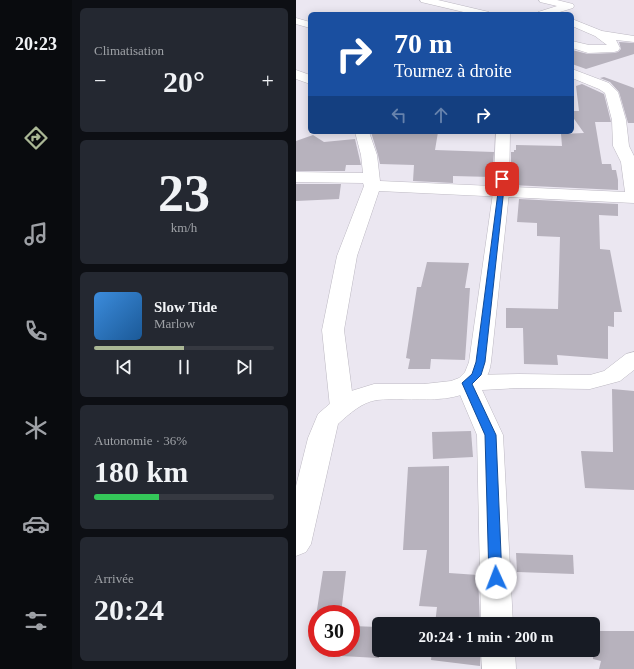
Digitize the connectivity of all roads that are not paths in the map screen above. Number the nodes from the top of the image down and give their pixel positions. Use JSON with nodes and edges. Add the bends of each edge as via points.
{"nodes":[{"id":1,"x":425,"y":0,"type":"edge"},
{"id":2,"x":476,"y":0,"type":"edge"},
{"id":3,"x":544,"y":0,"type":"edge"},
{"id":4,"x":452,"y":7,"type":"junction"},
{"id":5,"x":438,"y":12,"type":"dead end"},
{"id":6,"x":476,"y":12,"type":"edge"},
{"id":7,"x":552,"y":12,"type":"edge"},
{"id":8,"x":296,"y":21,"type":"edge"},
{"id":9,"x":574,"y":23,"type":"edge"},
{"id":10,"x":308,"y":24,"type":"edge"},
{"id":11,"x":599,"y":34,"type":"junction"},
{"id":12,"x":634,"y":39,"type":"edge"},
{"id":13,"x":574,"y":44,"type":"edge"},
{"id":14,"x":296,"y":74,"type":"edge"},
{"id":15,"x":574,"y":74,"type":"edge"},
{"id":16,"x":308,"y":79,"type":"edge"},
{"id":17,"x":363,"y":134,"type":"edge"},
{"id":18,"x":503,"y":134,"type":"edge"},
{"id":19,"x":631,"y":162,"type":"edge"},
{"id":20,"x":296,"y":177,"type":"edge"},
{"id":21,"x":372,"y":182,"type":"junction"},
{"id":22,"x":501,"y":193,"type":"junction"},
{"id":23,"x":634,"y":198,"type":"edge"},
{"id":24,"x":634,"y":359,"type":"edge"},
{"id":25,"x":467,"y":383,"type":"junction"},
{"id":26,"x":342,"y":407,"type":"junction"},
{"id":27,"x":296,"y":544,"type":"edge"},
{"id":28,"x":497,"y":617,"type":"edge"},
{"id":29,"x":498,"y":657,"type":"edge"},
{"id":30,"x":499,"y":669,"type":"edge"}],
"edges":[{"from":1,"to":4,"type":"street"},
{"from":2,"to":4,"type":"street"},
{"from":3,"to":7,"type":"street","via":[[569,6]]},
{"from":4,"to":5,"type":"street"},
{"from":4,"to":6,"type":"street"},
{"from":8,"to":10,"type":"street"},
{"from":9,"to":11,"type":"street"},
{"from":11,"to":12,"type":"street"},
{"from":11,"to":13,"type":"street","via":[[611,41],[614,48],[588,48]]},
{"from":14,"to":16,"type":"street"},
{"from":15,"to":19,"type":"street","via":[[604,86],[611,92],[619,120],[621,146]]},
{"from":17,"to":21,"type":"street","via":[[369,155]]},
{"from":18,"to":22,"type":"street"},
{"from":19,"to":23,"type":"street"},
{"from":20,"to":21,"type":"street"},
{"from":21,"to":22,"type":"street"},
{"from":21,"to":26,"type":"street","via":[[347,256],[333,330]]},
{"from":22,"to":23,"type":"street"},
{"from":22,"to":25,"type":"street","via":[[480,362],[476,375]]},
{"from":24,"to":25,"type":"street","via":[[612,376],[590,382]]},
{"from":25,"to":26,"type":"street","via":[[456,388],[431,391],[374,392]]},
{"from":25,"to":28,"type":"street","via":[[490,435]]},
{"from":26,"to":27,"type":"street","via":[[327,420]]},
{"from":29,"to":30,"type":"street"}]}
